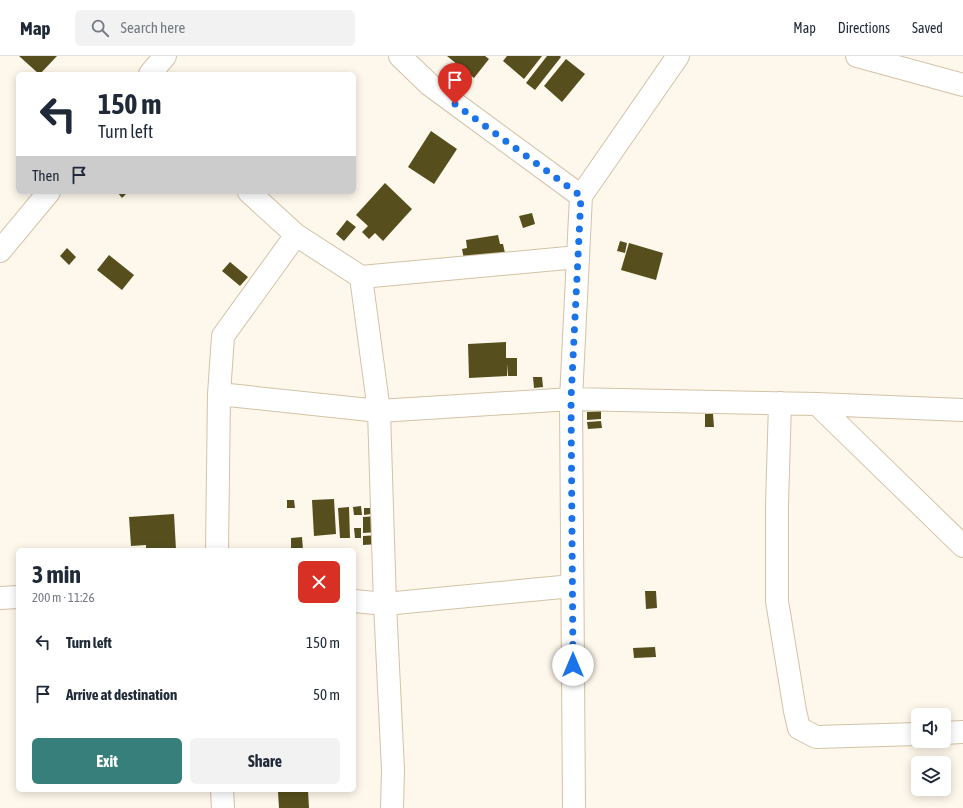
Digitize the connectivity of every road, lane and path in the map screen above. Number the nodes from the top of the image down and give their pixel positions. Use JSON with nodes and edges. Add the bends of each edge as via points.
{"nodes":[{"id":1,"x":165,"y":56,"type":"edge"},
{"id":2,"x":400,"y":56,"type":"edge"},
{"id":3,"x":678,"y":56,"type":"edge"},
{"id":4,"x":857,"y":56,"type":"edge"},
{"id":5,"x":152,"y":72,"type":"edge"},
{"id":6,"x":963,"y":86,"type":"edge"},
{"id":7,"x":46,"y":194,"type":"edge"},
{"id":8,"x":251,"y":194,"type":"edge"},
{"id":9,"x":581,"y":196,"type":"junction"},
{"id":10,"x":296,"y":235,"type":"junction"},
{"id":11,"x":0,"y":251,"type":"edge"},
{"id":12,"x":578,"y":257,"type":"junction"},
{"id":13,"x":361,"y":277,"type":"junction"},
{"id":14,"x":219,"y":394,"type":"junction"},
{"id":15,"x":571,"y":399,"type":"junction"},
{"id":16,"x":780,"y":403,"type":"junction"},
{"id":17,"x":817,"y":404,"type":"junction"},
{"id":18,"x":963,"y":410,"type":"edge"},
{"id":19,"x":379,"y":411,"type":"junction"},
{"id":20,"x":963,"y":546,"type":"edge"},
{"id":21,"x":217,"y":548,"type":"edge"},
{"id":22,"x":572,"y":586,"type":"junction"},
{"id":23,"x":16,"y":597,"type":"edge"},
{"id":24,"x":0,"y":598,"type":"edge"},
{"id":25,"x":356,"y":601,"type":"edge"},
{"id":26,"x":384,"y":604,"type":"junction"},
{"id":27,"x":963,"y":732,"type":"edge"},
{"id":28,"x":951,"y":733,"type":"edge"},
{"id":29,"x":911,"y":734,"type":"edge"},
{"id":30,"x":222,"y":792,"type":"edge"},
{"id":31,"x":222,"y":808,"type":"edge"},
{"id":32,"x":392,"y":808,"type":"edge"},
{"id":33,"x":574,"y":808,"type":"edge"}],
"edges":[{"from":1,"to":5,"type":"street"},
{"from":2,"to":9,"type":"street","via":[[430,85]]},
{"from":3,"to":9,"type":"street"},
{"from":4,"to":6,"type":"street"},
{"from":7,"to":11,"type":"street"},
{"from":8,"to":10,"type":"street"},
{"from":9,"to":12,"type":"street"},
{"from":10,"to":13,"type":"street"},
{"from":10,"to":14,"type":"street","via":[[223,336]]},
{"from":12,"to":13,"type":"street"},
{"from":12,"to":15,"type":"street"},
{"from":13,"to":19,"type":"street"},
{"from":14,"to":19,"type":"street"},
{"from":14,"to":21,"type":"street"},
{"from":15,"to":16,"type":"street"},
{"from":15,"to":19,"type":"street"},
{"from":15,"to":22,"type":"street"},
{"from":16,"to":17,"type":"street"},
{"from":16,"to":29,"type":"street","via":[[777,601],[799,728],[816,737]]},
{"from":17,"to":18,"type":"street"},
{"from":17,"to":20,"type":"street"},
{"from":19,"to":26,"type":"street"},
{"from":22,"to":26,"type":"street"},
{"from":22,"to":33,"type":"street"},
{"from":23,"to":24,"type":"street"},
{"from":25,"to":26,"type":"street"},
{"from":26,"to":32,"type":"street"},
{"from":27,"to":28,"type":"street"},
{"from":30,"to":31,"type":"street"}]}
